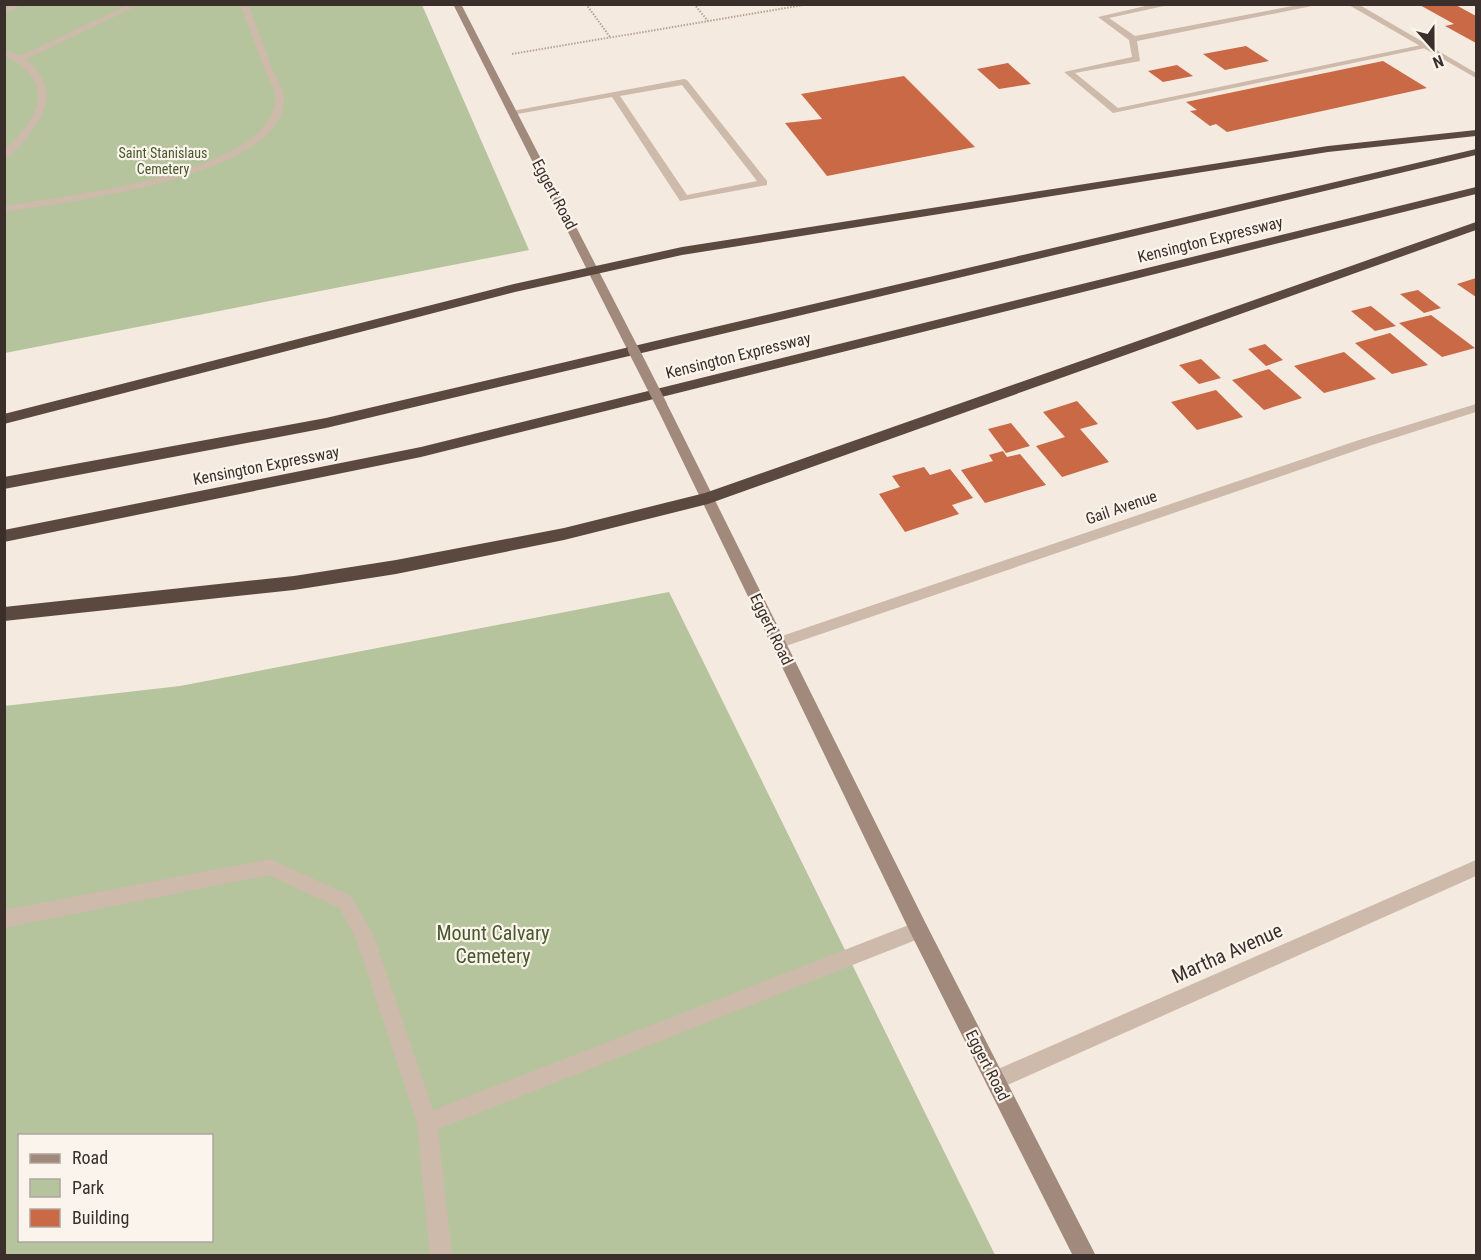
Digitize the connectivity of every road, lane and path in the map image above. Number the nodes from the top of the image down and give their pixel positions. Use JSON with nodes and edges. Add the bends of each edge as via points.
{"nodes":[{"id":1,"x":21,"y":4,"type":"edge"},
{"id":2,"x":137,"y":4,"type":"edge"},
{"id":3,"x":244,"y":4,"type":"edge"},
{"id":4,"x":457,"y":4,"type":"edge"},
{"id":5,"x":586,"y":4,"type":"edge"},
{"id":6,"x":694,"y":4,"type":"edge"},
{"id":7,"x":810,"y":4,"type":"edge"},
{"id":8,"x":1168,"y":4,"type":"edge"},
{"id":9,"x":1318,"y":4,"type":"edge"},
{"id":10,"x":1351,"y":4,"type":"edge"},
{"id":11,"x":803,"y":5,"type":"edge"},
{"id":12,"x":4,"y":12,"type":"edge"},
{"id":13,"x":708,"y":21,"type":"junction"},
{"id":14,"x":610,"y":37,"type":"junction"},
{"id":15,"x":1133,"y":39,"type":"junction"},
{"id":16,"x":1426,"y":47,"type":"junction"},
{"id":17,"x":4,"y":51,"type":"edge"},
{"id":18,"x":22,"y":58,"type":"junction"},
{"id":19,"x":484,"y":58,"type":"junction"},
{"id":20,"x":1476,"y":76,"type":"edge"},
{"id":21,"x":614,"y":94,"type":"junction"},
{"id":22,"x":512,"y":112,"type":"junction"},
{"id":23,"x":1476,"y":133,"type":"edge"},
{"id":24,"x":1476,"y":152,"type":"edge"},
{"id":25,"x":4,"y":156,"type":"edge"},
{"id":26,"x":1476,"y":191,"type":"edge"},
{"id":27,"x":4,"y":209,"type":"edge"},
{"id":28,"x":1476,"y":226,"type":"edge"},
{"id":29,"x":594,"y":268,"type":"junction"},
{"id":30,"x":1476,"y":408,"type":"edge"},
{"id":31,"x":4,"y":418,"type":"edge"},
{"id":32,"x":4,"y":483,"type":"edge"},
{"id":33,"x":705,"y":492,"type":"junction"},
{"id":34,"x":4,"y":536,"type":"edge"},
{"id":35,"x":4,"y":614,"type":"edge"},
{"id":36,"x":778,"y":643,"type":"junction"},
{"id":37,"x":1476,"y":868,"type":"edge"},
{"id":38,"x":4,"y":919,"type":"edge"},
{"id":39,"x":919,"y":930,"type":"junction"},
{"id":40,"x":996,"y":1080,"type":"junction"},
{"id":41,"x":427,"y":1123,"type":"junction"},
{"id":42,"x":441,"y":1256,"type":"edge"},
{"id":43,"x":1085,"y":1256,"type":"edge"}],
"edges":[{"from":1,"to":12,"type":"street"},
{"from":2,"to":18,"type":"street"},
{"from":3,"to":27,"type":"street","via":[[280,100],[275,122],[256,141],[224,160],[185,175]]},
{"from":4,"to":19,"type":"street","name":"Eggert Road"},
{"from":5,"to":14,"type":"path"},
{"from":6,"to":13,"type":"path"},
{"from":7,"to":11,"type":"path"},
{"from":8,"to":15,"type":"street","via":[[1102,17]]},
{"from":9,"to":15,"type":"street"},
{"from":10,"to":16,"type":"street"},
{"from":11,"to":13,"type":"path"},
{"from":13,"to":14,"type":"path"},
{"from":14,"to":19,"type":"path"},
{"from":15,"to":16,"type":"street","via":[[1137,58],[1068,72],[1116,111]]},
{"from":16,"to":20,"type":"street"},
{"from":17,"to":18,"type":"street"},
{"from":18,"to":25,"type":"street","via":[[37,75],[45,100],[38,119]]},
{"from":19,"to":22,"type":"street","name":"Eggert Road"},
{"from":21,"to":21,"type":"street","via":[[684,82],[763,183],[684,199]]},
{"from":21,"to":22,"type":"street"},
{"from":22,"to":29,"type":"street","name":"Eggert Road"},
{"from":23,"to":29,"type":"highway","via":[[1305,152]]},
{"from":24,"to":32,"type":"highway","name":"Kensington Expressway","via":[[326,423]]},
{"from":26,"to":34,"type":"highway","name":"Kensington Expressway","via":[[421,452]]},
{"from":28,"to":33,"type":"highway"},
{"from":29,"to":31,"type":"highway"},
{"from":29,"to":33,"type":"street","name":"Eggert Road","bridge":true},
{"from":30,"to":36,"type":"street","name":"Gail Avenue"},
{"from":33,"to":35,"type":"highway","via":[[564,534],[396,567],[294,583]]},
{"from":33,"to":36,"type":"street","name":"Eggert Road"},
{"from":36,"to":39,"type":"street","name":"Eggert Road"},
{"from":37,"to":40,"type":"street","name":"Martha Avenue"},
{"from":38,"to":41,"type":"street","via":[[270,867],[345,902],[364,934]]},
{"from":39,"to":40,"type":"street","name":"Eggert Road"},
{"from":39,"to":41,"type":"street"},
{"from":40,"to":43,"type":"street","name":"Eggert Road"},
{"from":41,"to":42,"type":"street"}]}
